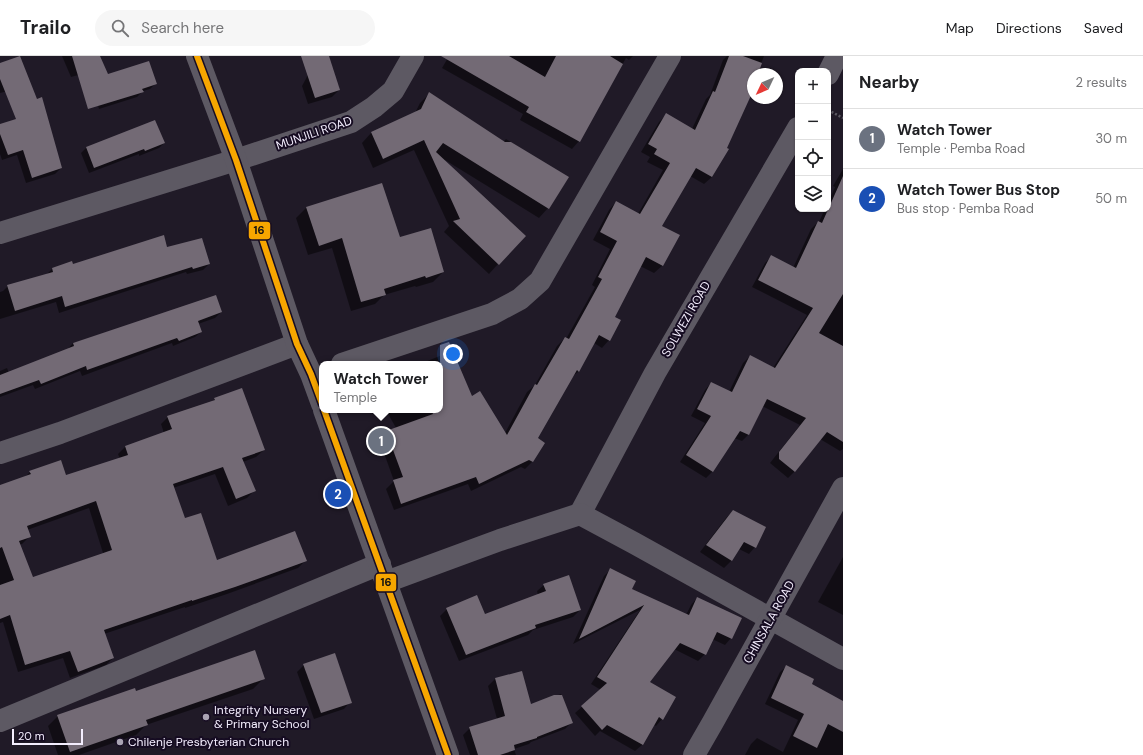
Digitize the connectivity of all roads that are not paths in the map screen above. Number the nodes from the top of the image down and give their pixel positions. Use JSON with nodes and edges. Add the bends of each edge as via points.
{"nodes":[{"id":1,"x":197,"y":56,"type":"edge"},
{"id":2,"x":413,"y":56,"type":"edge"},
{"id":3,"x":670,"y":56,"type":"edge"},
{"id":4,"x":838,"y":56,"type":"edge"},
{"id":5,"x":831,"y":69,"type":"edge"},
{"id":6,"x":795,"y":133,"type":"edge"},
{"id":7,"x":236,"y":160,"type":"junction"},
{"id":8,"x":0,"y":233,"type":"edge"},
{"id":9,"x":297,"y":344,"type":"junction"},
{"id":10,"x":351,"y":361,"type":"edge"},
{"id":11,"x":317,"y":372,"type":"edge"},
{"id":12,"x":319,"y":385,"type":"edge"},
{"id":13,"x":325,"y":413,"type":"edge"},
{"id":14,"x":0,"y":453,"type":"edge"},
{"id":15,"x":843,"y":488,"type":"edge"},
{"id":16,"x":580,"y":514,"type":"junction"},
{"id":17,"x":383,"y":573,"type":"junction"},
{"id":18,"x":771,"y":618,"type":"junction"},
{"id":19,"x":843,"y":659,"type":"edge"},
{"id":20,"x":0,"y":721,"type":"edge"},
{"id":21,"x":448,"y":755,"type":"edge"},
{"id":22,"x":694,"y":755,"type":"edge"}],
"edges":[{"from":1,"to":7,"type":"street"},
{"from":2,"to":7,"type":"street","name":"MUNJILI ROAD","via":[[393,91],[351,122]]},
{"from":3,"to":10,"type":"street","via":[[540,280],[520,299],[492,314]]},
{"from":4,"to":5,"type":"street"},
{"from":6,"to":16,"type":"street","name":"SOLWEZI ROAD","via":[[655,373]]},
{"from":7,"to":8,"type":"street","name":"MUNJILI ROAD"},
{"from":7,"to":9,"type":"street"},
{"from":9,"to":11,"type":"street"},
{"from":9,"to":14,"type":"street"},
{"from":11,"to":12,"type":"street"},
{"from":13,"to":17,"type":"street"},
{"from":15,"to":18,"type":"street","name":"CHINSALA ROAD"},
{"from":16,"to":17,"type":"street"},
{"from":16,"to":18,"type":"street"},
{"from":17,"to":20,"type":"street"},
{"from":17,"to":21,"type":"street"},
{"from":18,"to":19,"type":"street"},
{"from":18,"to":22,"type":"street","name":"CHINSALA ROAD"}]}
